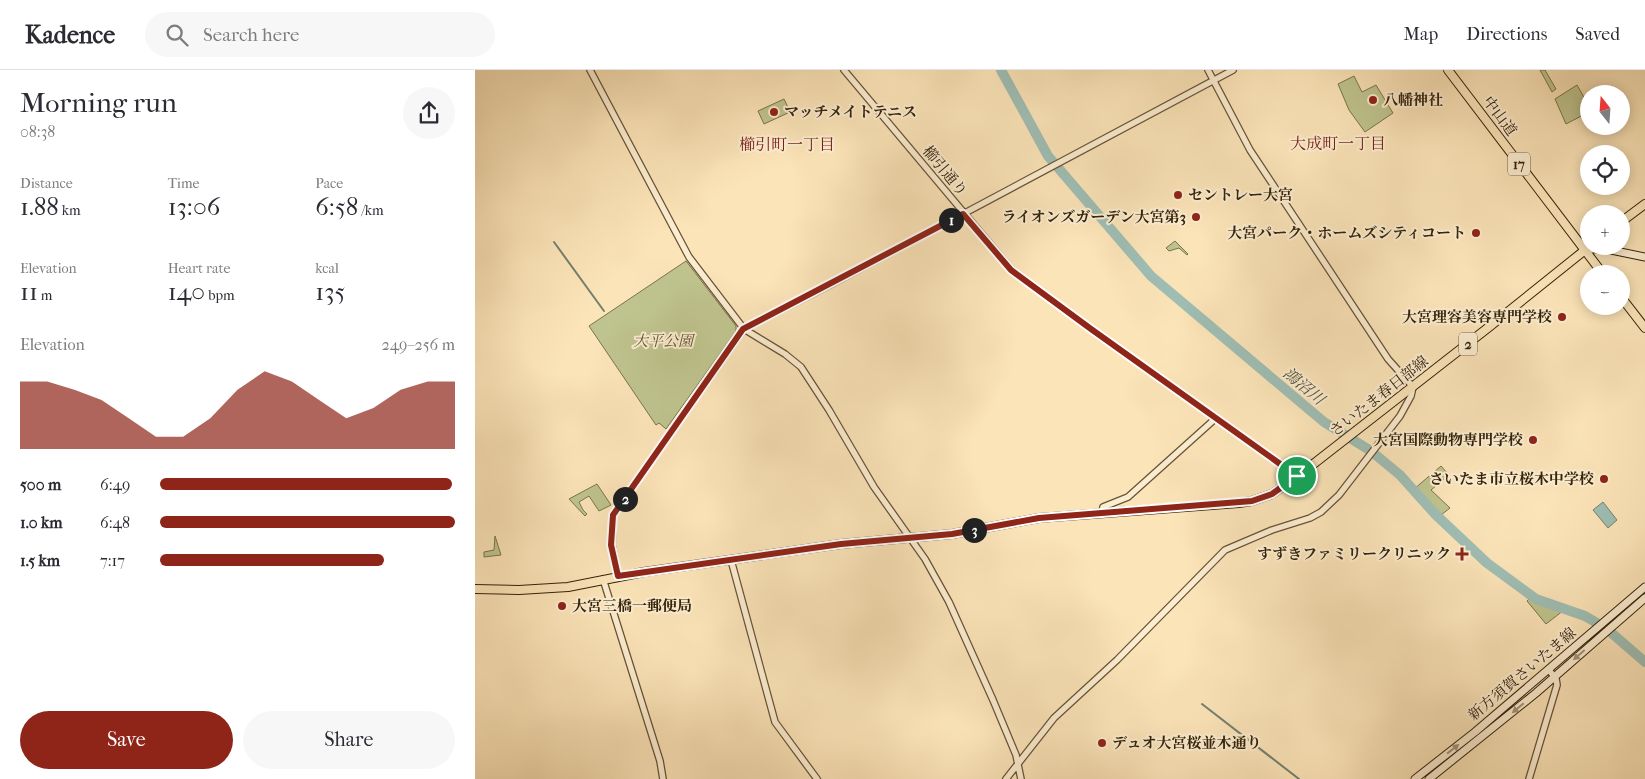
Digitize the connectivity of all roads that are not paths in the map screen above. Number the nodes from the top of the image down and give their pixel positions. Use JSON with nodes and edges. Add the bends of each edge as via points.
{"nodes":[{"id":1,"x":589,"y":70,"type":"edge"},
{"id":2,"x":844,"y":70,"type":"edge"},
{"id":3,"x":1208,"y":70,"type":"edge"},
{"id":4,"x":1233,"y":70,"type":"edge"},
{"id":5,"x":1447,"y":70,"type":"edge"},
{"id":6,"x":1213,"y":80,"type":"junction"},
{"id":7,"x":1645,"y":204,"type":"edge"},
{"id":8,"x":963,"y":214,"type":"junction"},
{"id":9,"x":1630,"y":215,"type":"edge"},
{"id":10,"x":1580,"y":238,"type":"edge"},
{"id":11,"x":1580,"y":254,"type":"edge"},
{"id":12,"x":1630,"y":255,"type":"edge"},
{"id":13,"x":1645,"y":258,"type":"edge"},
{"id":14,"x":1630,"y":309,"type":"edge"},
{"id":15,"x":1645,"y":328,"type":"edge"},
{"id":16,"x":743,"y":329,"type":"junction"},
{"id":17,"x":1413,"y":387,"type":"junction"},
{"id":18,"x":1216,"y":418,"type":"junction"},
{"id":19,"x":1297,"y":476,"type":"junction"},
{"id":20,"x":1102,"y":513,"type":"junction"},
{"id":21,"x":910,"y":538,"type":"junction"},
{"id":22,"x":731,"y":560,"type":"junction"},
{"id":23,"x":618,"y":576,"type":"junction"},
{"id":24,"x":603,"y":579,"type":"junction"},
{"id":25,"x":1645,"y":587,"type":"edge"},
{"id":26,"x":475,"y":589,"type":"edge"},
{"id":27,"x":1645,"y":598,"type":"edge"},
{"id":28,"x":1549,"y":670,"type":"junction"},
{"id":29,"x":1555,"y":676,"type":"junction"},
{"id":30,"x":1018,"y":764,"type":"junction"},
{"id":31,"x":663,"y":779,"type":"edge"},
{"id":32,"x":817,"y":779,"type":"edge"},
{"id":33,"x":1006,"y":779,"type":"edge"},
{"id":34,"x":1021,"y":779,"type":"edge"},
{"id":35,"x":1415,"y":779,"type":"edge"},
{"id":36,"x":1429,"y":779,"type":"edge"},
{"id":37,"x":1529,"y":779,"type":"edge"}],
"edges":[{"from":1,"to":16,"type":"street","via":[[689,257]]},
{"from":2,"to":8,"type":"street","name":"櫛引通り"},
{"from":3,"to":6,"type":"street"},
{"from":4,"to":6,"type":"street"},
{"from":5,"to":10,"type":"main road","name":"中山道","number":"17"},
{"from":6,"to":8,"type":"street"},
{"from":6,"to":17,"type":"street","via":[[1250,150],[1388,359]]},
{"from":7,"to":9,"type":"main road"},
{"from":8,"to":16,"type":"street"},
{"from":8,"to":18,"type":"street","name":"櫛引通り","via":[[1011,270]]},
{"from":11,"to":17,"type":"main road","name":"さいたま春日部線","number":"2"},
{"from":12,"to":13,"type":"main road"},
{"from":14,"to":15,"type":"main road"},
{"from":16,"to":21,"type":"street","via":[[801,367],[874,487]]},
{"from":16,"to":23,"type":"street","via":[[613,515],[611,545]]},
{"from":17,"to":19,"type":"main road","name":"さいたま春日部線","number":"2"},
{"from":17,"to":30,"type":"street","via":[[1403,411],[1339,495],[1311,518],[1271,530],[1225,550],[1117,660],[1054,718]]},
{"from":18,"to":19,"type":"street","name":"櫛引通り"},
{"from":18,"to":20,"type":"street","via":[[1127,497],[1103,507]]},
{"from":19,"to":20,"type":"main road","name":"さいたま春日部線","number":"2","via":[[1272,494],[1252,501]]},
{"from":20,"to":21,"type":"main road","name":"さいたま春日部線","number":"2","via":[[1039,518]]},
{"from":21,"to":22,"type":"main road","name":"さいたま春日部線","number":"2"},
{"from":21,"to":30,"type":"street","via":[[949,602],[1011,741]]},
{"from":22,"to":23,"type":"main road","name":"さいたま春日部線","number":"2"},
{"from":22,"to":32,"type":"street","via":[[775,722]]},
{"from":23,"to":24,"type":"main road","name":"さいたま春日部線","number":"2"},
{"from":24,"to":26,"type":"main road","name":"さいたま春日部線","number":"2","via":[[544,589]]},
{"from":24,"to":31,"type":"street"},
{"from":25,"to":28,"type":"main road","name":"新方須賀さいたま線"},
{"from":27,"to":29,"type":"main road","name":"新方須賀さいたま線","one_way":true},
{"from":28,"to":29,"type":"street"},
{"from":35,"to":28,"type":"main road","name":"新方須賀さいたま線","one_way":true},
{"from":29,"to":36,"type":"main road","name":"新方須賀さいたま線","one_way":true},
{"from":29,"to":37,"type":"street","via":[[1557,685]]},
{"from":30,"to":33,"type":"street"},
{"from":30,"to":34,"type":"street"}]}
